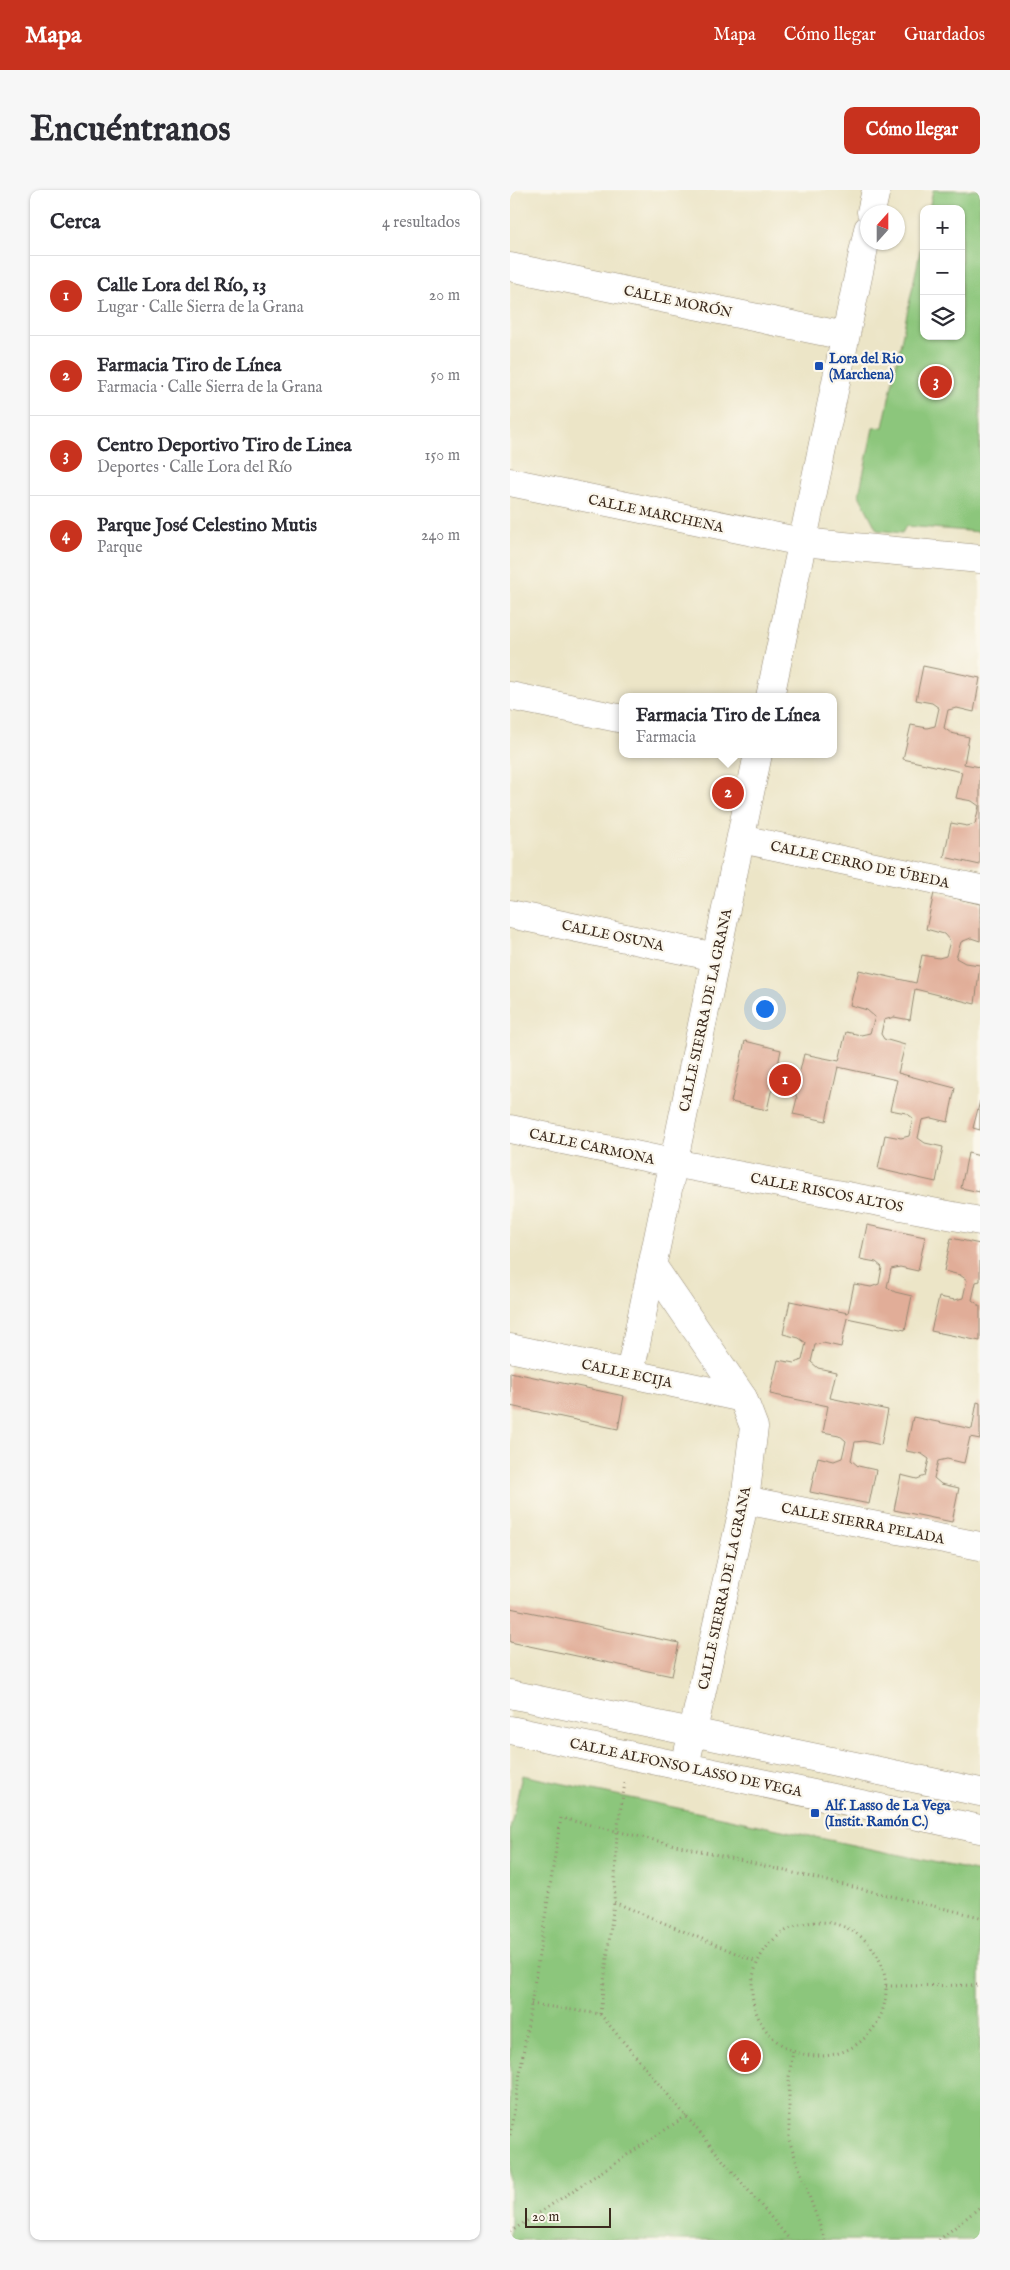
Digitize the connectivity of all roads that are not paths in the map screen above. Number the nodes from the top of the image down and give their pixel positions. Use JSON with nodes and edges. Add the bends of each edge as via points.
{"nodes":[{"id":1,"x":876,"y":190,"type":"edge"},
{"id":2,"x":873,"y":205,"type":"edge"},
{"id":3,"x":863,"y":250,"type":"edge"},
{"id":4,"x":510,"y":267,"type":"edge"},
{"id":5,"x":845,"y":336,"type":"junction"},
{"id":6,"x":510,"y":482,"type":"edge"},
{"id":7,"x":802,"y":542,"type":"junction"},
{"id":8,"x":980,"y":559,"type":"edge"},
{"id":9,"x":771,"y":693,"type":"edge"},
{"id":10,"x":510,"y":696,"type":"edge"},
{"id":11,"x":619,"y":718,"type":"edge"},
{"id":12,"x":757,"y":758,"type":"edge"},
{"id":13,"x":741,"y":839,"type":"junction"},
{"id":14,"x":980,"y":889,"type":"edge"},
{"id":15,"x":510,"y":914,"type":"edge"},
{"id":16,"x":716,"y":958,"type":"junction"},
{"id":17,"x":510,"y":1129,"type":"edge"},
{"id":18,"x":673,"y":1163,"type":"junction"},
{"id":19,"x":980,"y":1221,"type":"edge"},
{"id":20,"x":652,"y":1265,"type":"junction"},
{"id":21,"x":510,"y":1348,"type":"edge"},
{"id":22,"x":630,"y":1373,"type":"junction"},
{"id":23,"x":743,"y":1398,"type":"junction"},
{"id":24,"x":745,"y":1500,"type":"junction"},
{"id":25,"x":980,"y":1546,"type":"edge"},
{"id":26,"x":510,"y":1694,"type":"edge"},
{"id":27,"x":510,"y":1730,"type":"edge"},
{"id":28,"x":692,"y":1731,"type":"junction"},
{"id":29,"x":684,"y":1766,"type":"junction"},
{"id":30,"x":980,"y":1792,"type":"edge"},
{"id":31,"x":980,"y":1829,"type":"edge"}],
"edges":[{"from":1,"to":2,"type":"street"},
{"from":3,"to":5,"type":"street"},
{"from":4,"to":5,"type":"street","name":"CALLE MORÓN"},
{"from":5,"to":7,"type":"street"},
{"from":6,"to":7,"type":"street","name":"CALLE MARCHENA"},
{"from":7,"to":8,"type":"street","name":"CALLE MARCHENA"},
{"from":7,"to":9,"type":"street"},
{"from":10,"to":11,"type":"street"},
{"from":12,"to":13,"type":"street","name":"CALLE SIERRA DE LA GRANA"},
{"from":13,"to":14,"type":"street","name":"CALLE CERRO DE ÚBEDA"},
{"from":13,"to":16,"type":"street","name":"CALLE SIERRA DE LA GRANA"},
{"from":15,"to":16,"type":"street","name":"CALLE OSUNA"},
{"from":16,"to":18,"type":"street","name":"CALLE SIERRA DE LA GRANA"},
{"from":17,"to":18,"type":"street","name":"CALLE CARMONA"},
{"from":18,"to":19,"type":"street","name":"CALLE RISCOS ALTOS"},
{"from":18,"to":20,"type":"street","name":"CALLE SIERRA DE LA GRANA"},
{"from":20,"to":22,"type":"street","name":"CALLE SIERRA DE LA GRANA"},
{"from":20,"to":23,"type":"street","name":"CALLE SIERRA DE LA GRANA"},
{"from":21,"to":22,"type":"street","name":"CALLE ECIJA"},
{"from":22,"to":23,"type":"street","name":"CALLE ECIJA"},
{"from":23,"to":24,"type":"street","name":"CALLE SIERRA DE LA GRANA","via":[[754,1427]]},
{"from":24,"to":25,"type":"street","name":"CALLE SIERRA PELADA"},
{"from":24,"to":28,"type":"street","name":"CALLE SIERRA DE LA GRANA"},
{"from":26,"to":28,"type":"street"},
{"from":27,"to":29,"type":"street","name":"CALLE ALFONSO LASSO DE VEGA"},
{"from":28,"to":29,"type":"street","name":"CALLE SIERRA DE LA GRANA"},
{"from":28,"to":30,"type":"street"},
{"from":29,"to":31,"type":"street","name":"CALLE ALFONSO LASSO DE VEGA"}]}
